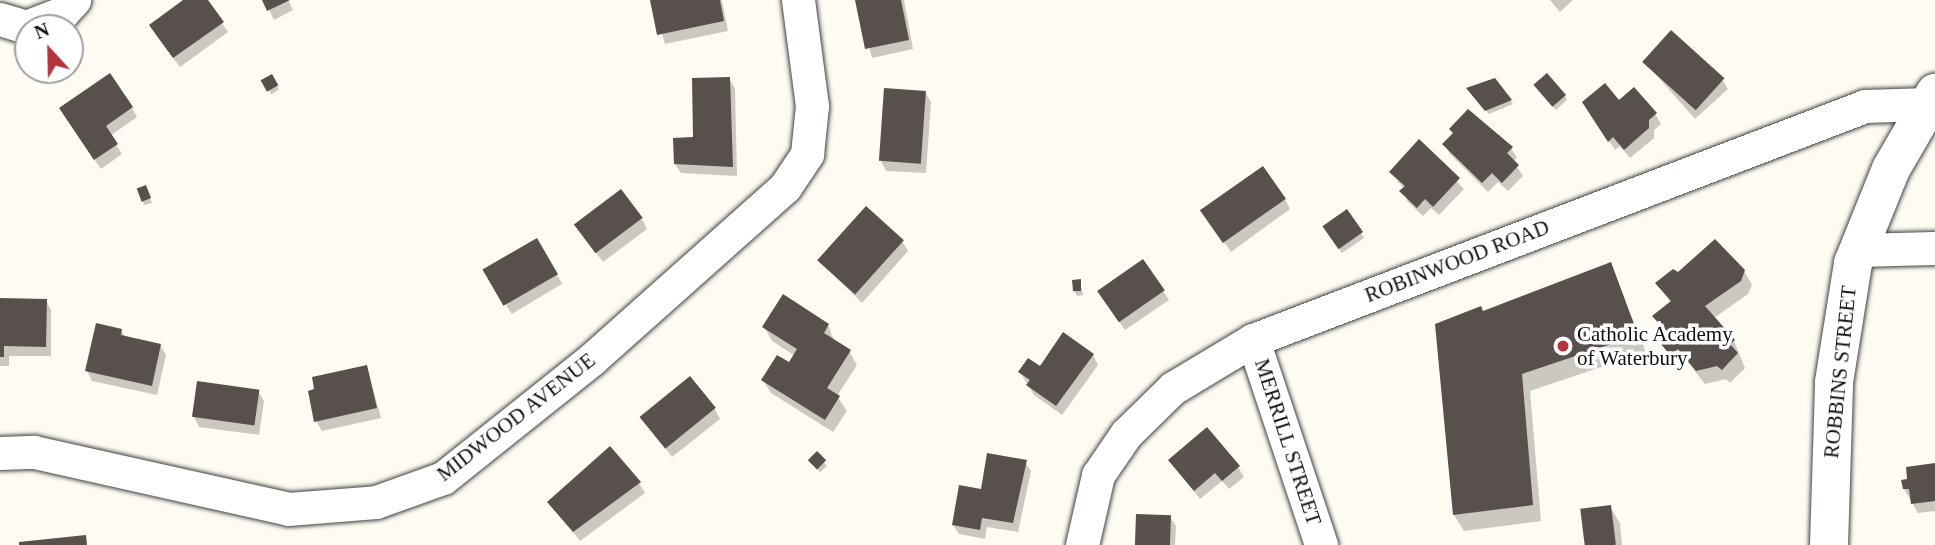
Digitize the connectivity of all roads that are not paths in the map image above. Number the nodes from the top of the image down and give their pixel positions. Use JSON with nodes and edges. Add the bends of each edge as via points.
{"nodes":[{"id":1,"x":74,"y":0,"type":"edge"},
{"id":2,"x":798,"y":0,"type":"edge"},
{"id":3,"x":13,"y":23,"type":"edge"},
{"id":4,"x":1932,"y":98,"type":"edge"},
{"id":5,"x":1935,"y":248,"type":"edge"},
{"id":6,"x":1857,"y":250,"type":"junction"},
{"id":7,"x":1254,"y":340,"type":"junction"},
{"id":8,"x":0,"y":453,"type":"edge"},
{"id":9,"x":1082,"y":545,"type":"edge"},
{"id":10,"x":1321,"y":545,"type":"edge"},
{"id":11,"x":1829,"y":545,"type":"edge"}],
"edges":[{"from":1,"to":3,"type":"street","via":[[62,13]]},
{"from":2,"to":8,"type":"street","name":"MIDWOOD AVENUE","via":[[812,106],[807,154],[785,187],[592,359],[443,478],[376,502],[288,509],[34,452]]},
{"from":4,"to":6,"type":"street","name":"ROBBINS STREET","via":[[1891,169]]},
{"from":4,"to":7,"type":"street","name":"ROBINWOOD ROAD","via":[[1865,106]]},
{"from":5,"to":6,"type":"street"},
{"from":6,"to":11,"type":"street","name":"ROBBINS STREET","via":[[1834,382]]},
{"from":7,"to":9,"type":"street","name":"ROBINWOOD ROAD","via":[[1173,388],[1126,434],[1098,475]]},
{"from":7,"to":10,"type":"street","name":"MERRILL STREET"}]}
